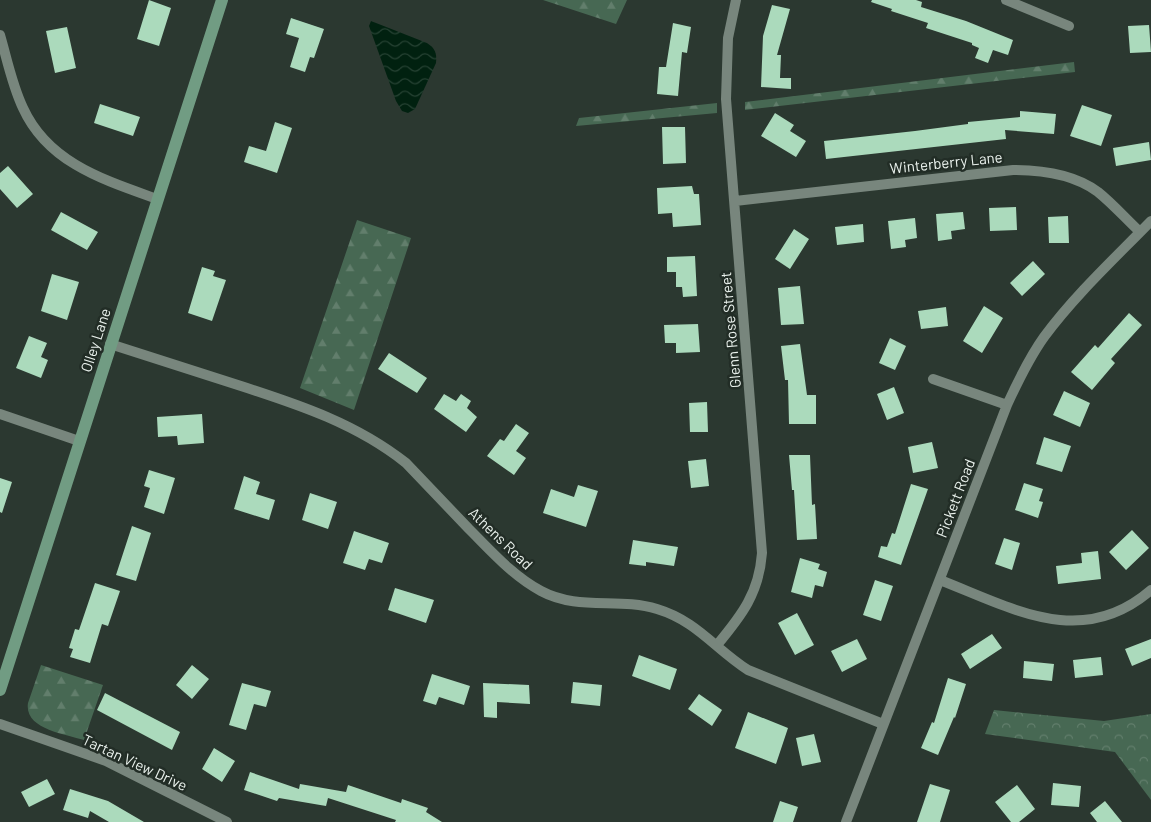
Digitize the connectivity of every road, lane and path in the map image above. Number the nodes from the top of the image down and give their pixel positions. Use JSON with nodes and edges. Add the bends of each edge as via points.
{"nodes":[{"id":1,"x":222,"y":0,"type":"edge"},
{"id":2,"x":736,"y":0,"type":"edge"},
{"id":3,"x":1006,"y":0,"type":"edge"},
{"id":4,"x":1069,"y":26,"type":"dead end"},
{"id":5,"x":0,"y":35,"type":"edge"},
{"id":6,"x":157,"y":199,"type":"junction"},
{"id":7,"x":735,"y":200,"type":"junction"},
{"id":8,"x":1151,"y":221,"type":"edge"},
{"id":9,"x":1140,"y":232,"type":"junction"},
{"id":10,"x":110,"y":344,"type":"junction"},
{"id":11,"x":933,"y":379,"type":"dead end"},
{"id":12,"x":1007,"y":405,"type":"junction"},
{"id":13,"x":0,"y":414,"type":"edge"},
{"id":14,"x":79,"y":441,"type":"junction"},
{"id":15,"x":940,"y":580,"type":"junction"},
{"id":16,"x":1151,"y":590,"type":"edge"},
{"id":17,"x":717,"y":645,"type":"junction"},
{"id":18,"x":0,"y":690,"type":"edge"},
{"id":19,"x":0,"y":724,"type":"edge"},
{"id":20,"x":883,"y":724,"type":"junction"},
{"id":21,"x":227,"y":822,"type":"edge"},
{"id":22,"x":846,"y":822,"type":"edge"}],
"edges":[{"from":1,"to":6,"type":"main road","name":"Olley Lane"},
{"from":2,"to":7,"type":"street","name":"Glenn Rose Street","via":[[726,63]]},
{"from":3,"to":4,"type":"street"},
{"from":5,"to":6,"type":"street","via":[[23,108],[42,138],[84,171]]},
{"from":6,"to":10,"type":"main road","name":"Olley Lane"},
{"from":7,"to":9,"type":"street","name":"Winterberry Lane","via":[[1034,170],[1064,176],[1090,187]]},
{"from":7,"to":17,"type":"street","name":"Glenn Rose Street","via":[[762,553],[749,603]]},
{"from":8,"to":9,"type":"street","name":"Pickett Road"},
{"from":9,"to":12,"type":"street","name":"Pickett Road","via":[[1044,337],[1023,370]]},
{"from":10,"to":14,"type":"main road","name":"Olley Lane"},
{"from":10,"to":17,"type":"street","name":"Athens Road","via":[[337,420],[369,436],[406,463],[502,564],[541,591],[582,603],[656,608],[686,621]]},
{"from":11,"to":12,"type":"street"},
{"from":12,"to":15,"type":"street","name":"Pickett Road"},
{"from":13,"to":14,"type":"street"},
{"from":14,"to":18,"type":"main road","name":"Olley Lane"},
{"from":15,"to":16,"type":"street","via":[[1038,618],[1070,621],[1109,615]]},
{"from":15,"to":20,"type":"street","name":"Pickett Road"},
{"from":17,"to":20,"type":"street","name":"Athens Road","via":[[748,670]]},
{"from":19,"to":21,"type":"street","name":"Tartan View Drive","via":[[106,761]]},
{"from":20,"to":22,"type":"street","name":"Pickett Road"}]}
